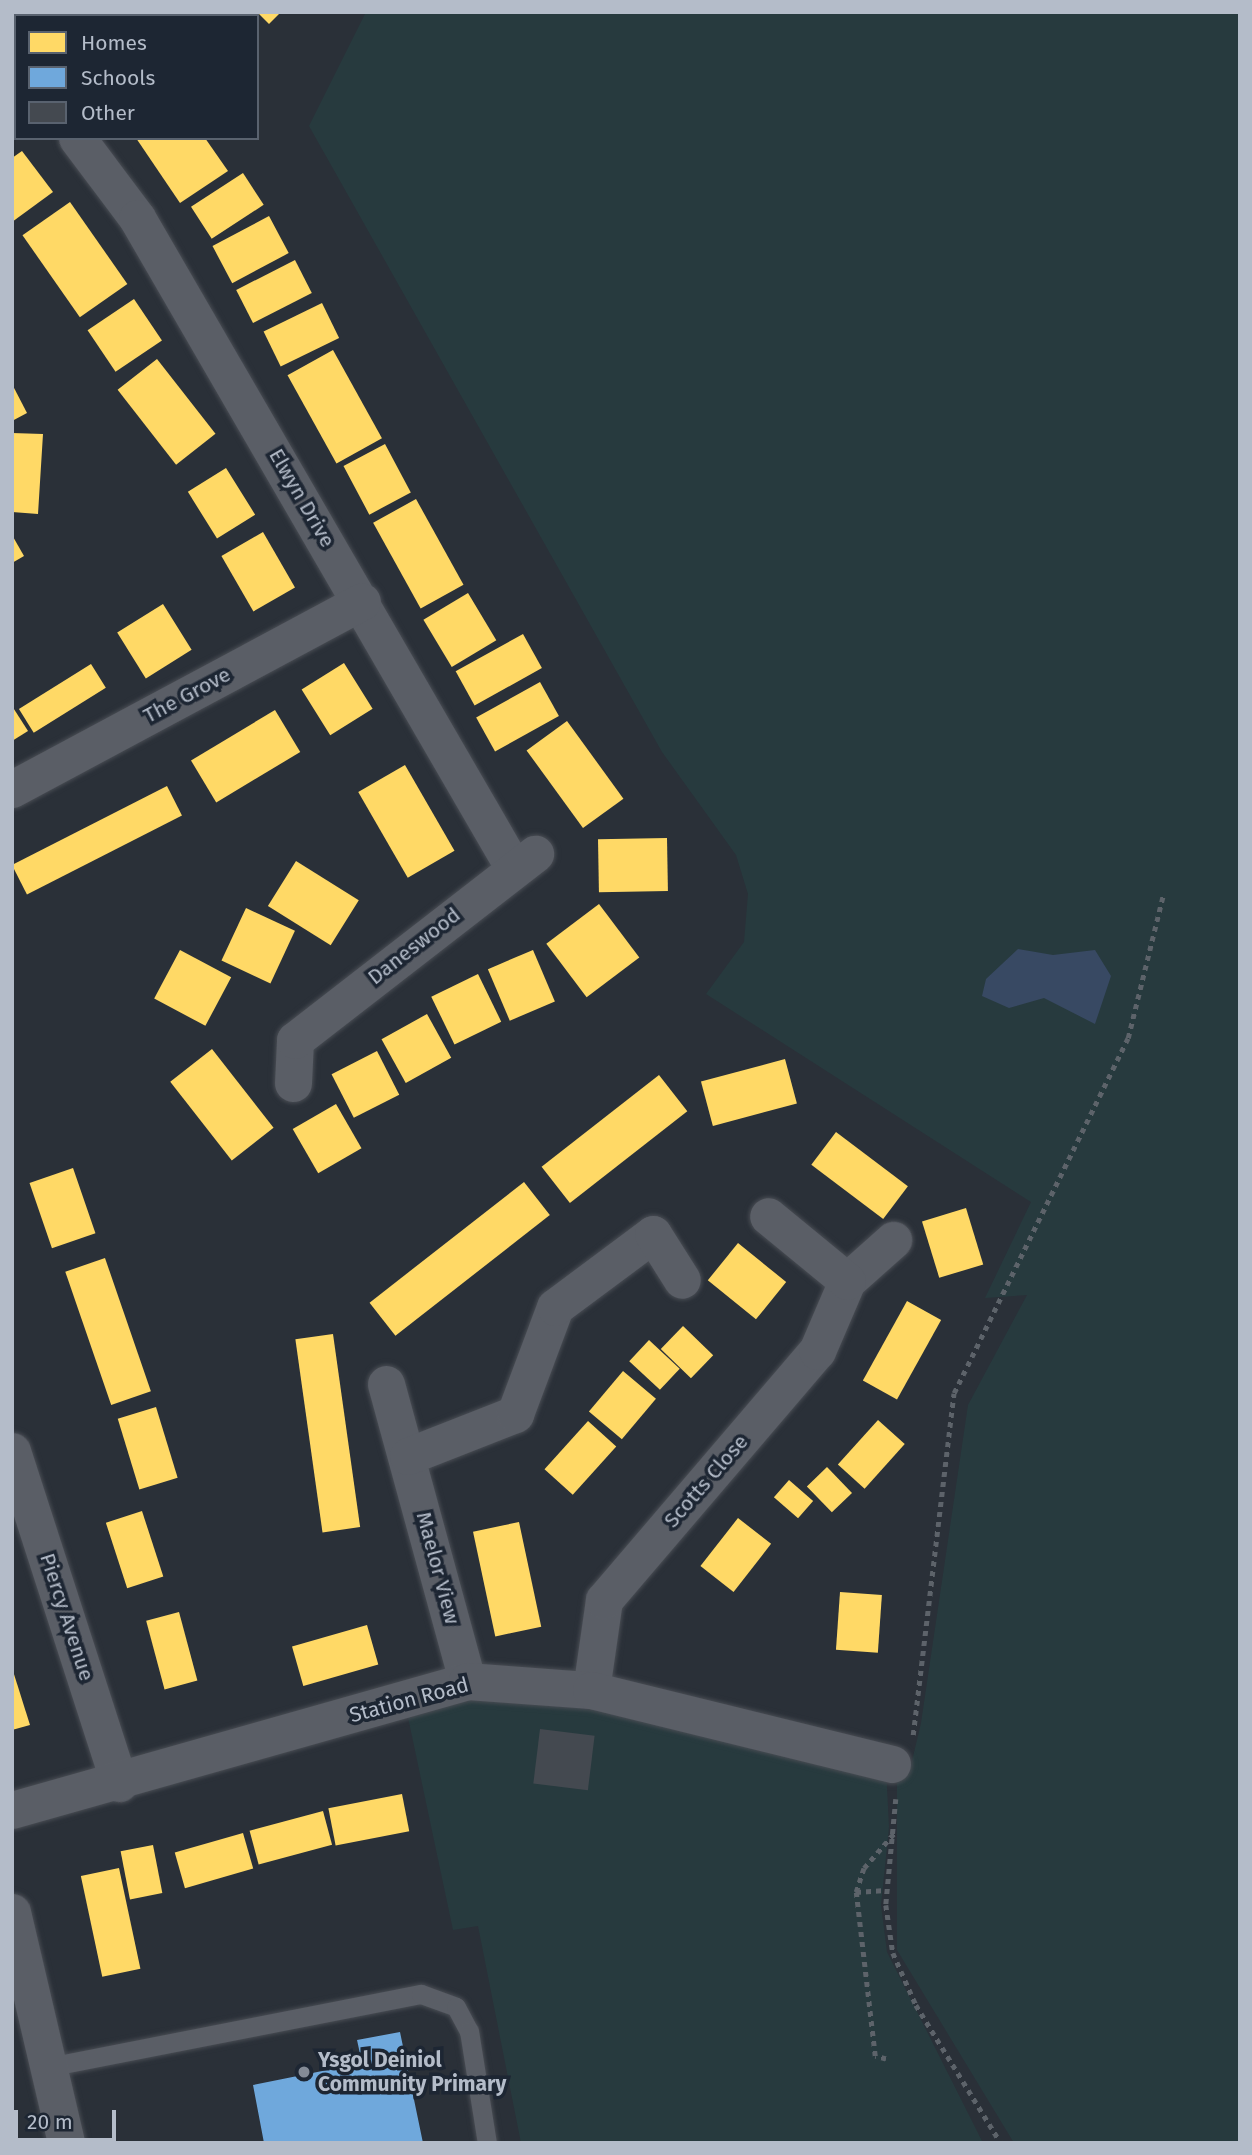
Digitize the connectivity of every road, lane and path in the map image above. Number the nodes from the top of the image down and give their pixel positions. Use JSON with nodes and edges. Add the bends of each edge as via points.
{"nodes":[{"id":1,"x":78,"y":140,"type":"edge"},
{"id":2,"x":362,"y":601,"type":"junction"},
{"id":3,"x":12,"y":789,"type":"edge"},
{"id":4,"x":524,"y":861,"type":"joint"},
{"id":5,"x":1163,"y":896,"type":"dead end"},
{"id":6,"x":293,"y":1083,"type":"dead end"},
{"id":7,"x":768,"y":1216,"type":"dead end"},
{"id":8,"x":893,"y":1240,"type":"dead end"},
{"id":9,"x":682,"y":1280,"type":"dead end"},
{"id":10,"x":847,"y":1280,"type":"junction"},
{"id":11,"x":386,"y":1384,"type":"dead end"},
{"id":12,"x":12,"y":1451,"type":"edge"},
{"id":13,"x":408,"y":1456,"type":"junction"},
{"id":14,"x":467,"y":1681,"type":"junction"},
{"id":15,"x":591,"y":1690,"type":"junction"},
{"id":16,"x":892,"y":1764,"type":"junction"},
{"id":17,"x":119,"y":1783,"type":"junction"},
{"id":18,"x":12,"y":1810,"type":"edge"},
{"id":19,"x":897,"y":1830,"type":"junction"},
{"id":20,"x":886,"y":1890,"type":"junction"},
{"id":21,"x":856,"y":1892,"type":"junction"},
{"id":22,"x":12,"y":1912,"type":"edge"},
{"id":23,"x":886,"y":2059,"type":"dead end"},
{"id":24,"x":48,"y":2067,"type":"junction"},
{"id":25,"x":66,"y":2143,"type":"edge"},
{"id":26,"x":487,"y":2143,"type":"edge"},
{"id":27,"x":1001,"y":2143,"type":"edge"}],
"edges":[{"from":1,"to":2,"type":"street","name":"Elwyn Drive","via":[[137,218]]},
{"from":2,"to":3,"type":"street","name":"The Grove"},
{"from":2,"to":4,"type":"street","name":"Elwyn Drive"},
{"from":4,"to":6,"type":"street","name":"Daneswood","via":[[284,1029]]},
{"from":5,"to":16,"type":"path","via":[[1128,1038],[954,1393],[915,1727],[904,1762]]},
{"from":7,"to":10,"type":"street"},
{"from":8,"to":10,"type":"street","name":"Scotts Close"},
{"from":9,"to":13,"type":"street","via":[[653,1234],[555,1307],[515,1414]]},
{"from":10,"to":15,"type":"street","name":"Scotts Close","via":[[817,1351],[604,1600]]},
{"from":11,"to":13,"type":"street","name":"Maelor View"},
{"from":12,"to":17,"type":"street","name":"Piercy Avenue"},
{"from":13,"to":14,"type":"street","name":"Maelor View"},
{"from":14,"to":15,"type":"street","name":"Station Road"},
{"from":14,"to":17,"type":"street","name":"Station Road"},
{"from":15,"to":16,"type":"street","name":"Station Road"},
{"from":16,"to":19,"type":"path"},
{"from":17,"to":18,"type":"street","name":"Station Road"},
{"from":19,"to":20,"type":"path"},
{"from":19,"to":21,"type":"path","via":[[864,1868]]},
{"from":20,"to":21,"type":"path"},
{"from":20,"to":27,"type":"path","via":[[893,1953],[916,2005]]},
{"from":21,"to":23,"type":"path","via":[[876,2056]]},
{"from":22,"to":24,"type":"street"},
{"from":24,"to":25,"type":"street"},
{"from":24,"to":26,"type":"lane","via":[[421,1994],[456,2007],[469,2031]]}]}
